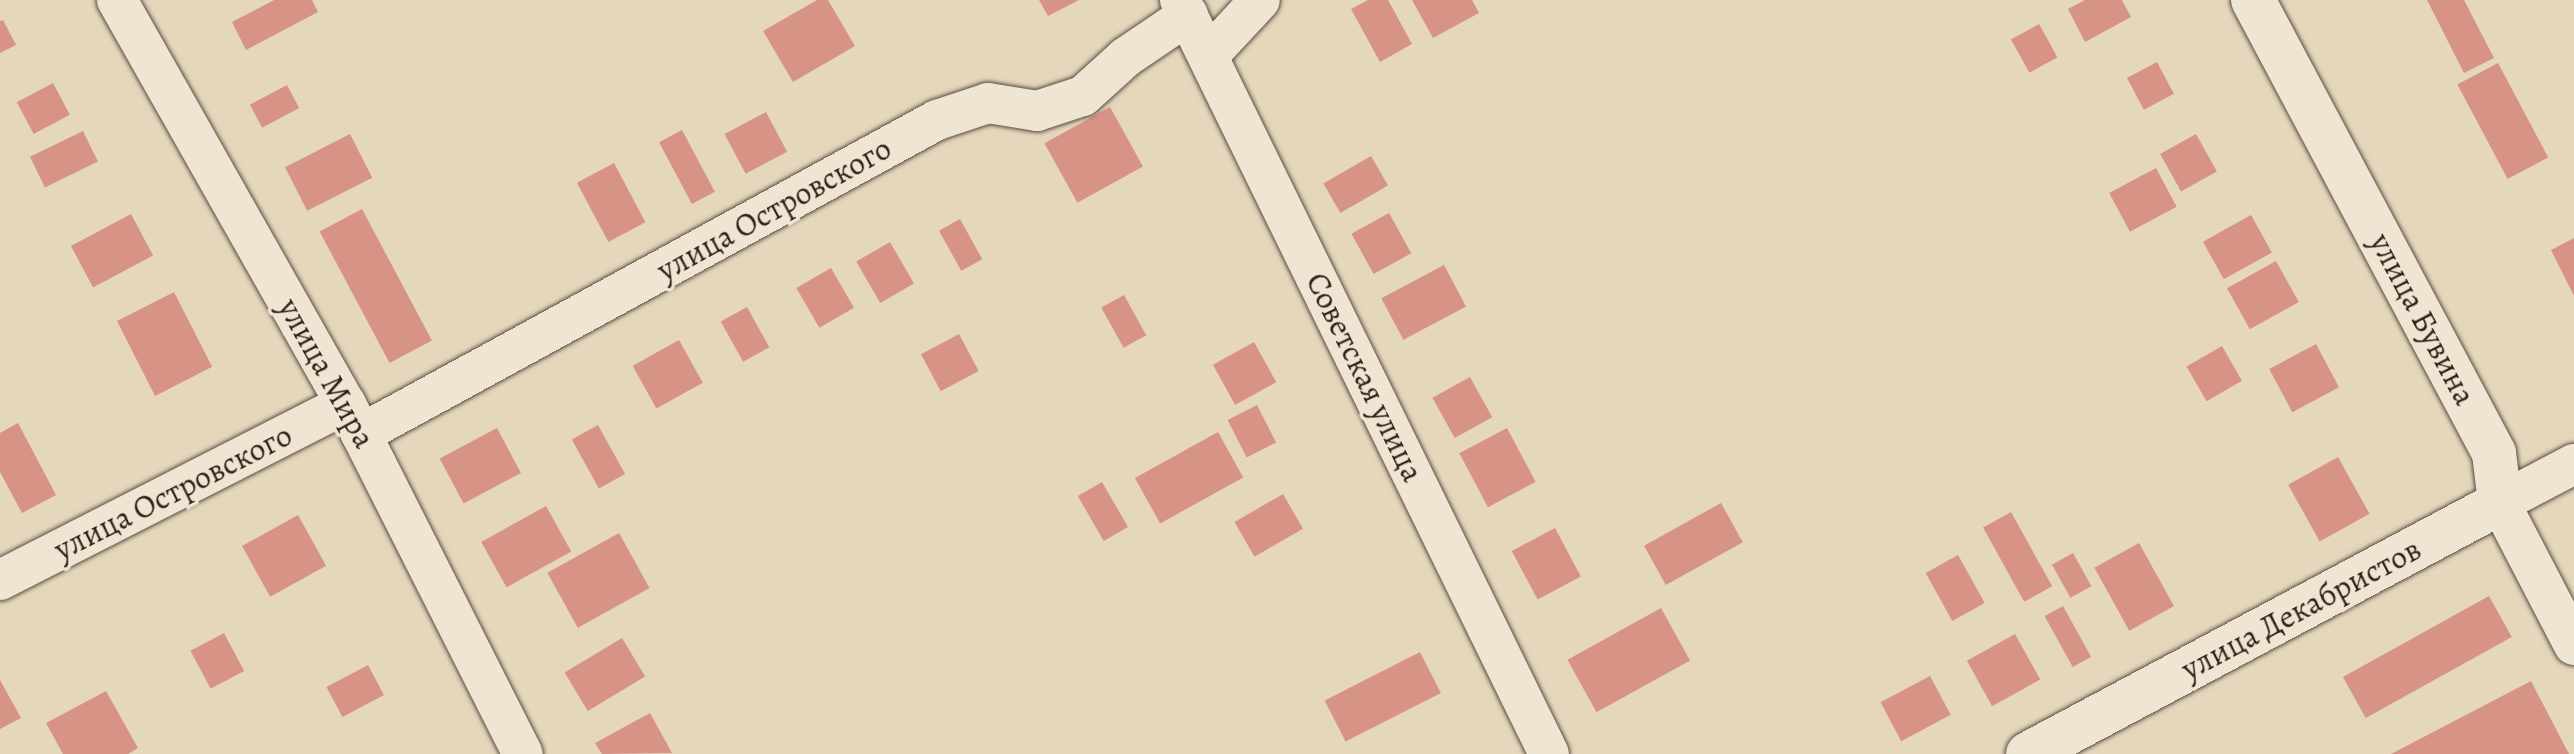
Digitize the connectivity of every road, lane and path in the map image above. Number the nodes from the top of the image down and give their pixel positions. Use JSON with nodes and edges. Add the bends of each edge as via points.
{"nodes":[{"id":1,"x":117,"y":0,"type":"edge"},
{"id":2,"x":1260,"y":0,"type":"edge"},
{"id":3,"x":2253,"y":0,"type":"edge"},
{"id":4,"x":1184,"y":7,"type":"edge"},
{"id":5,"x":1208,"y":56,"type":"junction"},
{"id":6,"x":353,"y":419,"type":"junction"},
{"id":7,"x":2574,"y":464,"type":"edge"},
{"id":8,"x":2500,"y":503,"type":"junction"},
{"id":9,"x":0,"y":580,"type":"edge"},
{"id":10,"x":2574,"y":645,"type":"edge"},
{"id":11,"x":523,"y":754,"type":"edge"},
{"id":12,"x":1549,"y":754,"type":"edge"},
{"id":13,"x":2028,"y":754,"type":"edge"}],
"edges":[{"from":1,"to":6,"type":"street","name":"улица Мира"},
{"from":2,"to":5,"type":"street"},
{"from":3,"to":8,"type":"street","name":"улица Бувина","via":[[2494,453]]},
{"from":4,"to":5,"type":"street","name":"Советская улица"},
{"from":4,"to":6,"type":"street","name":"улица Островского","via":[[1083,96],[1037,111],[988,103],[937,120]]},
{"from":5,"to":12,"type":"street","name":"Советская улица"},
{"from":6,"to":9,"type":"street","name":"улица Островского"},
{"from":6,"to":11,"type":"street","name":"улица Мира"},
{"from":7,"to":8,"type":"street","name":"улица Декабристов"},
{"from":8,"to":10,"type":"street","name":"улица Бувина"},
{"from":8,"to":13,"type":"street","name":"улица Декабристов"}]}
